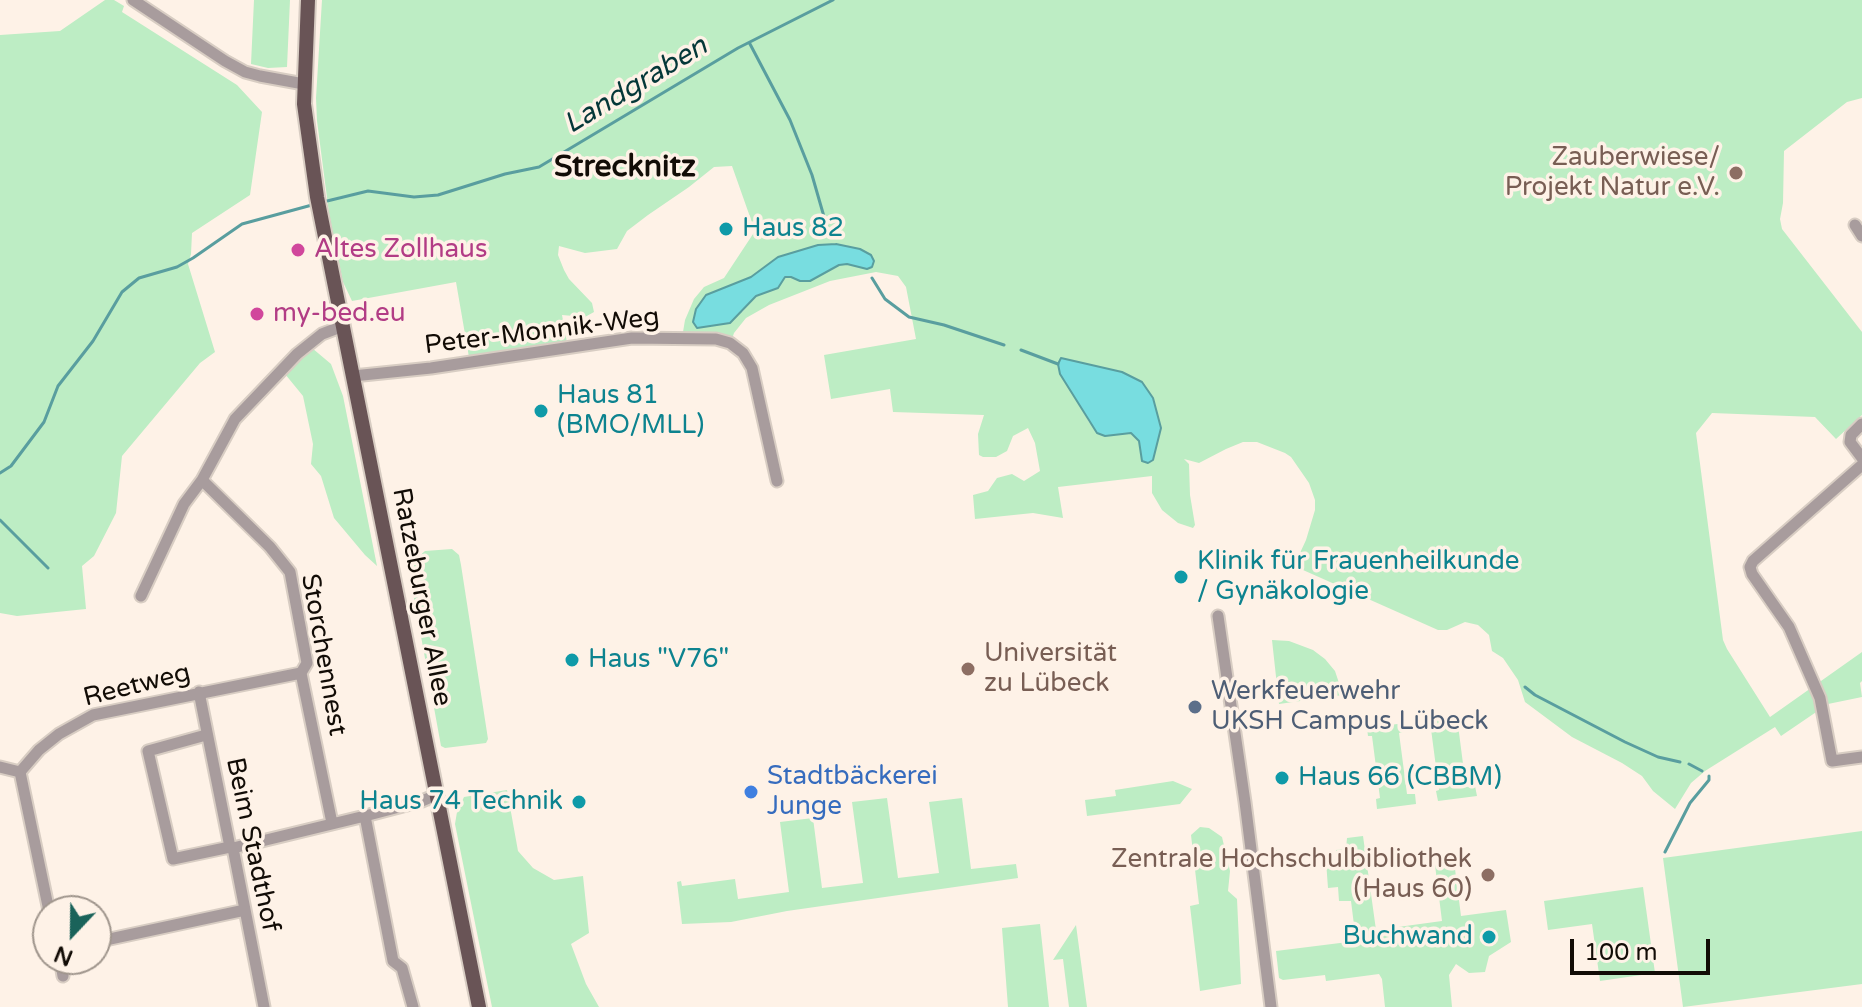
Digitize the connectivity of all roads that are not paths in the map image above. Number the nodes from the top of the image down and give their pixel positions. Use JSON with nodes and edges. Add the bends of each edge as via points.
{"nodes":[{"id":1,"x":133,"y":0,"type":"edge"},
{"id":2,"x":308,"y":0,"type":"edge"},
{"id":3,"x":304,"y":84,"type":"junction"},
{"id":4,"x":343,"y":326,"type":"junction"},
{"id":5,"x":353,"y":376,"type":"junction"},
{"id":6,"x":1862,"y":424,"type":"edge"},
{"id":7,"x":1862,"y":458,"type":"edge"},
{"id":8,"x":1862,"y":465,"type":"edge"},
{"id":9,"x":202,"y":480,"type":"junction"},
{"id":10,"x":777,"y":481,"type":"dead end"},
{"id":11,"x":141,"y":596,"type":"dead end"},
{"id":12,"x":1218,"y":616,"type":"dead end"},
{"id":13,"x":301,"y":673,"type":"junction"},
{"id":14,"x":199,"y":692,"type":"junction"},
{"id":15,"x":206,"y":735,"type":"junction"},
{"id":16,"x":1862,"y":757,"type":"edge"},
{"id":17,"x":0,"y":767,"type":"edge"},
{"id":18,"x":20,"y":772,"type":"junction"},
{"id":19,"x":436,"y":795,"type":"junction"},
{"id":20,"x":365,"y":816,"type":"junction"},
{"id":21,"x":332,"y":823,"type":"junction"},
{"id":22,"x":232,"y":848,"type":"junction"},
{"id":23,"x":46,"y":895,"type":"edge"},
{"id":24,"x":245,"y":910,"type":"junction"},
{"id":25,"x":112,"y":939,"type":"edge"},
{"id":26,"x":264,"y":1007,"type":"edge"},
{"id":27,"x":413,"y":1007,"type":"edge"},
{"id":28,"x":479,"y":1007,"type":"edge"},
{"id":29,"x":1271,"y":1007,"type":"edge"}],
"edges":[{"from":1,"to":3,"type":"street","via":[[245,72]]},
{"from":2,"to":3,"type":"main road","name":"Ratzeburger Allee"},
{"from":3,"to":4,"type":"main road","name":"Ratzeburger Allee","via":[[317,197]]},
{"from":4,"to":5,"type":"main road","name":"Ratzeburger Allee"},
{"from":4,"to":9,"type":"street","via":[[310,344],[235,419]]},
{"from":5,"to":10,"type":"street","name":"Peter-Monnik-Weg","via":[[632,338],[716,339],[743,353],[752,368]]},
{"from":5,"to":19,"type":"main road","name":"Ratzeburger Allee"},
{"from":6,"to":7,"type":"street","via":[[1850,442]]},
{"from":8,"to":16,"type":"street","via":[[1750,567],[1789,627],[1820,698],[1832,761]]},
{"from":9,"to":11,"type":"street","via":[[184,504]]},
{"from":9,"to":13,"type":"street","name":"Storchennest","via":[[290,572],[307,663]]},
{"from":12,"to":29,"type":"street"},
{"from":13,"to":14,"type":"street","name":"Reetweg"},
{"from":13,"to":21,"type":"street","name":"Storchennest"},
{"from":14,"to":15,"type":"street","name":"Beim Stadthof"},
{"from":14,"to":18,"type":"street","name":"Reetweg","via":[[93,715],[59,734]]},
{"from":15,"to":22,"type":"street","name":"Beim Stadthof"},
{"from":15,"to":22,"type":"street","via":[[148,751],[173,859]]},
{"from":17,"to":18,"type":"street"},
{"from":18,"to":23,"type":"street"},
{"from":19,"to":20,"type":"street"},
{"from":19,"to":28,"type":"main road","name":"Ratzeburger Allee"},
{"from":20,"to":21,"type":"street"},
{"from":20,"to":27,"type":"street","via":[[393,961],[402,968]]},
{"from":21,"to":22,"type":"street"},
{"from":22,"to":24,"type":"street","name":"Beim Stadthof"},
{"from":24,"to":25,"type":"street"},
{"from":24,"to":26,"type":"street","name":"Beim Stadthof"}]}
